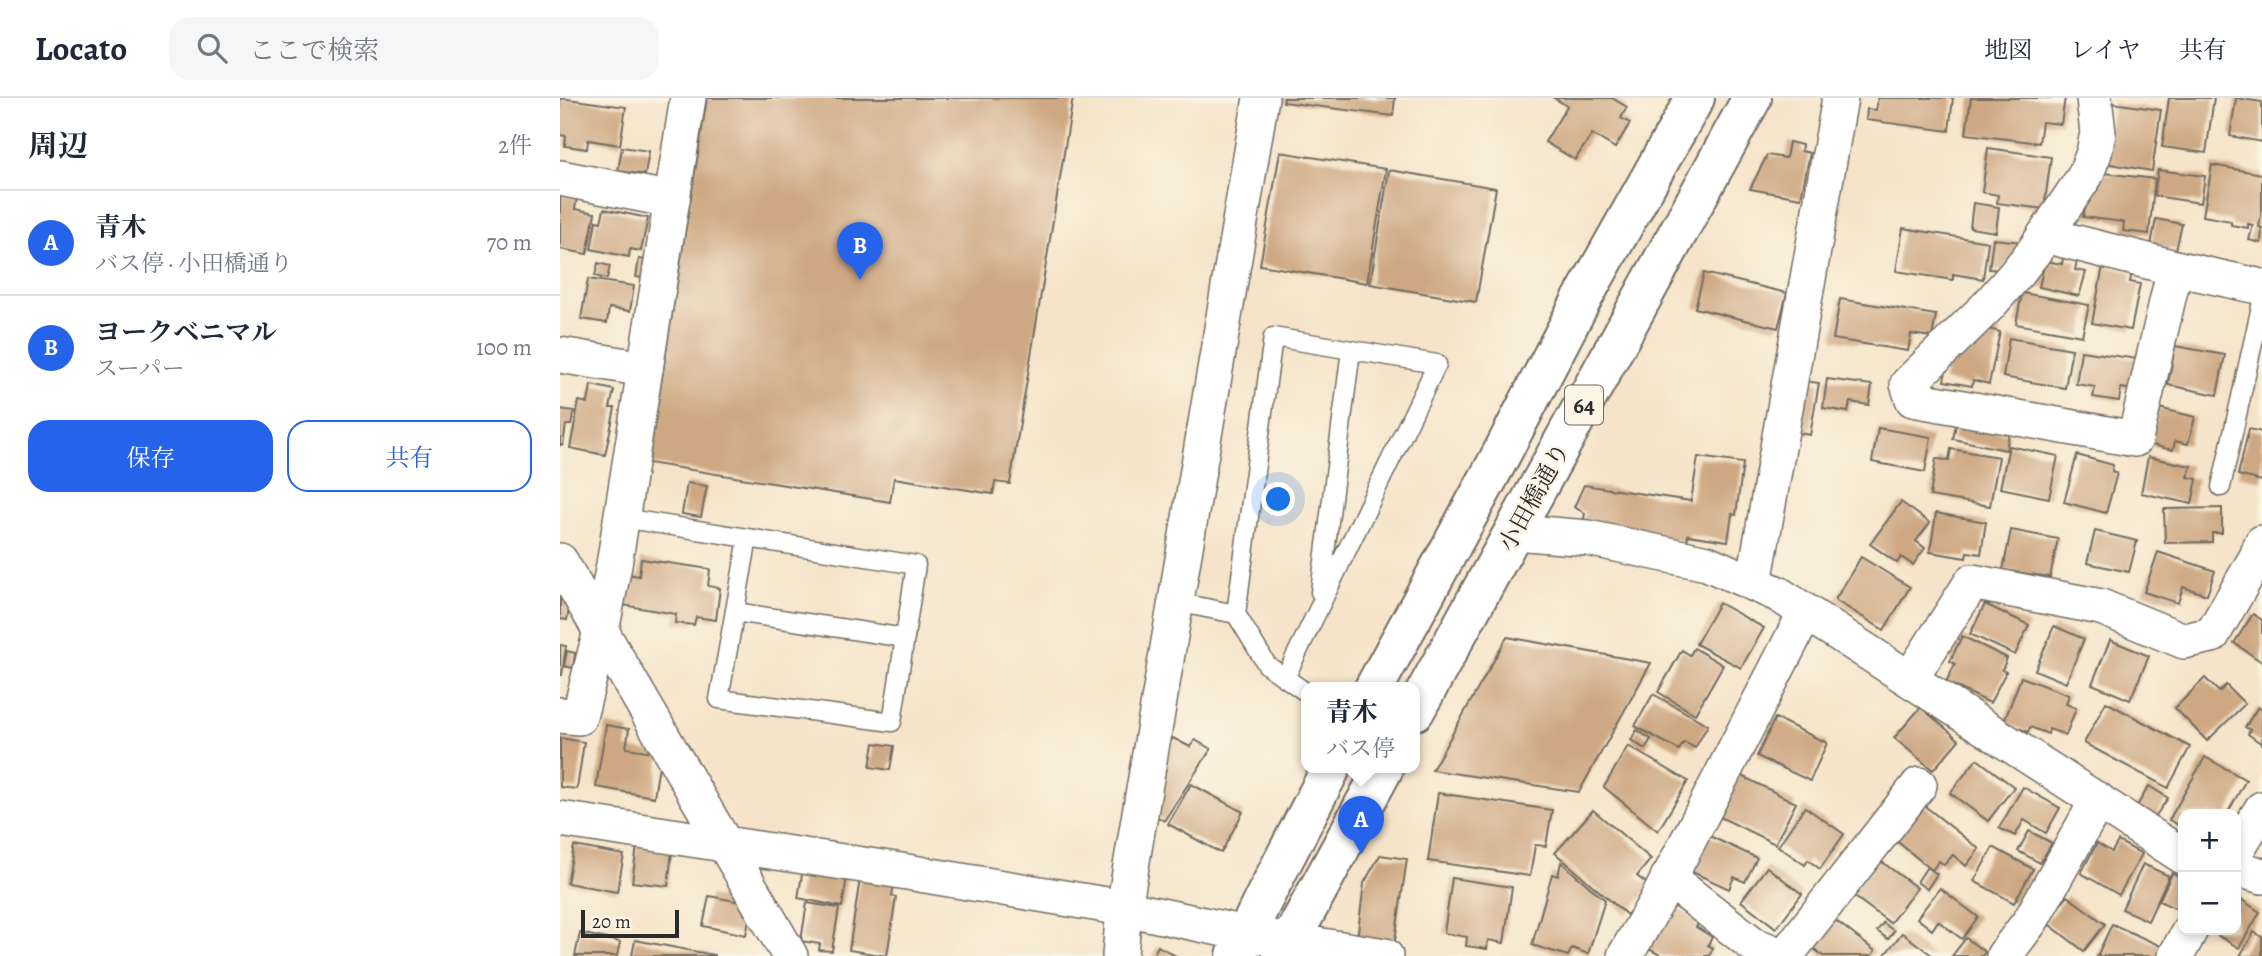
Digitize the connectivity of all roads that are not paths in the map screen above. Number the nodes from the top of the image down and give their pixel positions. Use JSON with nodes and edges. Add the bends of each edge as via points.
{"nodes":[{"id":1,"x":688,"y":98,"type":"edge"},
{"id":2,"x":1261,"y":98,"type":"edge"},
{"id":3,"x":1695,"y":98,"type":"edge"},
{"id":4,"x":1752,"y":98,"type":"edge"},
{"id":5,"x":1840,"y":98,"type":"edge"},
{"id":6,"x":2094,"y":98,"type":"edge"},
{"id":7,"x":560,"y":178,"type":"edge"},
{"id":8,"x":672,"y":200,"type":"junction"},
{"id":9,"x":2045,"y":235,"type":"junction"},
{"id":10,"x":2175,"y":268,"type":"junction"},
{"id":11,"x":2262,"y":287,"type":"edge"},
{"id":12,"x":2262,"y":302,"type":"edge"},
{"id":13,"x":1351,"y":349,"type":"junction"},
{"id":14,"x":560,"y":355,"type":"edge"},
{"id":15,"x":645,"y":369,"type":"junction"},
{"id":16,"x":2221,"y":487,"type":"dead end"},
{"id":17,"x":622,"y":518,"type":"junction"},
{"id":18,"x":1515,"y":532,"type":"junction"},
{"id":19,"x":748,"y":538,"type":"junction"},
{"id":20,"x":2262,"y":542,"type":"edge"},
{"id":21,"x":560,"y":561,"type":"edge"},
{"id":22,"x":1754,"y":583,"type":"junction"},
{"id":23,"x":1176,"y":603,"type":"junction"},
{"id":24,"x":1317,"y":610,"type":"junction"},
{"id":25,"x":735,"y":612,"type":"junction"},
{"id":26,"x":1806,"y":612,"type":"junction"},
{"id":27,"x":1236,"y":614,"type":"junction"},
{"id":28,"x":601,"y":631,"type":"junction"},
{"id":29,"x":905,"y":638,"type":"junction"},
{"id":30,"x":1285,"y":678,"type":"junction"},
{"id":31,"x":1910,"y":679,"type":"junction"},
{"id":32,"x":1377,"y":682,"type":"edge"},
{"id":33,"x":1301,"y":689,"type":"edge"},
{"id":34,"x":1420,"y":702,"type":"edge"},
{"id":35,"x":560,"y":715,"type":"edge"},
{"id":36,"x":1328,"y":773,"type":"edge"},
{"id":37,"x":1381,"y":773,"type":"edge"},
{"id":38,"x":1919,"y":785,"type":"dead end"},
{"id":39,"x":2098,"y":800,"type":"junction"},
{"id":40,"x":2262,"y":809,"type":"edge"},
{"id":41,"x":561,"y":825,"type":"edge"},
{"id":42,"x":2241,"y":841,"type":"edge"},
{"id":43,"x":726,"y":844,"type":"junction"},
{"id":44,"x":2178,"y":853,"type":"edge"},
{"id":45,"x":2241,"y":870,"type":"edge"},
{"id":46,"x":2262,"y":876,"type":"edge"},
{"id":47,"x":1668,"y":878,"type":"junction"},
{"id":48,"x":1125,"y":908,"type":"junction"},
{"id":49,"x":1241,"y":945,"type":"edge"},
{"id":50,"x":1285,"y":948,"type":"edge"},
{"id":51,"x":1767,"y":953,"type":"edge"},
{"id":52,"x":790,"y":956,"type":"edge"},
{"id":53,"x":1120,"y":956,"type":"edge"},
{"id":54,"x":1385,"y":956,"type":"edge"},
{"id":55,"x":1625,"y":956,"type":"edge"},
{"id":56,"x":2004,"y":956,"type":"edge"}],
"edges":[{"from":1,"to":8,"type":"street"},
{"from":2,"to":23,"type":"street"},
{"from":3,"to":32,"type":"main road","name":"小田橋通り","number":"64"},
{"from":4,"to":18,"type":"main road","name":"小田橋通り","number":"64"},
{"from":5,"to":22,"type":"street"},
{"from":6,"to":9,"type":"street","via":[[2098,132],[2094,153],[2085,176]]},
{"from":7,"to":8,"type":"street"},
{"from":8,"to":15,"type":"street"},
{"from":9,"to":10,"type":"street"},
{"from":9,"to":10,"type":"street","via":[[1988,306],[1908,384],[1913,399],[2135,439]]},
{"from":10,"to":11,"type":"street"},
{"from":12,"to":16,"type":"lane"},
{"from":13,"to":24,"type":"lane"},
{"from":13,"to":24,"type":"lane","via":[[1437,364]]},
{"from":13,"to":27,"type":"lane","via":[[1273,337]]},
{"from":14,"to":15,"type":"street"},
{"from":15,"to":17,"type":"street"},
{"from":17,"to":19,"type":"lane"},
{"from":17,"to":28,"type":"street"},
{"from":18,"to":22,"type":"street","via":[[1588,538],[1707,563]]},
{"from":18,"to":34,"type":"main road","name":"小田橋通り","number":"64"},
{"from":19,"to":25,"type":"lane"},
{"from":19,"to":29,"type":"lane","via":[[916,565]]},
{"from":20,"to":31,"type":"street","via":[[2212,635],[2184,641],[2101,607],[1972,582]]},
{"from":21,"to":28,"type":"street"},
{"from":22,"to":26,"type":"street"},
{"from":23,"to":27,"type":"lane"},
{"from":23,"to":48,"type":"street"},
{"from":24,"to":30,"type":"lane"},
{"from":25,"to":29,"type":"lane"},
{"from":25,"to":29,"type":"lane","via":[[719,699],[892,722]]},
{"from":26,"to":31,"type":"street"},
{"from":26,"to":47,"type":"street"},
{"from":27,"to":30,"type":"lane","via":[[1266,665]]},
{"from":28,"to":35,"type":"street","via":[[579,718]]},
{"from":28,"to":43,"type":"street"},
{"from":30,"to":33,"type":"lane"},
{"from":31,"to":39,"type":"street"},
{"from":36,"to":49,"type":"main road"},
{"from":37,"to":50,"type":"main road"},
{"from":38,"to":51,"type":"street"},
{"from":39,"to":44,"type":"street"},
{"from":39,"to":56,"type":"street","via":[[2031,920]]},
{"from":40,"to":42,"type":"street"},
{"from":41,"to":43,"type":"street"},
{"from":43,"to":48,"type":"street"},
{"from":43,"to":52,"type":"street"},
{"from":45,"to":46,"type":"street"},
{"from":47,"to":51,"type":"street"},
{"from":47,"to":55,"type":"street"},
{"from":48,"to":49,"type":"street"},
{"from":48,"to":53,"type":"street"},
{"from":49,"to":50,"type":"street"},
{"from":50,"to":54,"type":"street"}]}
